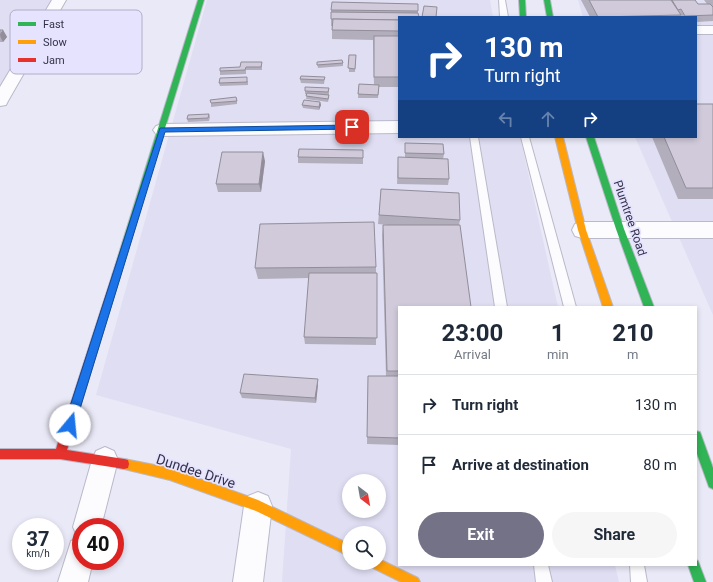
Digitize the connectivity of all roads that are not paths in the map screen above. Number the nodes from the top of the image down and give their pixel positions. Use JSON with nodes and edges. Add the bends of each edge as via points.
{"nodes":[{"id":1,"x":59,"y":0,"type":"edge"},
{"id":2,"x":201,"y":0,"type":"edge"},
{"id":3,"x":502,"y":0,"type":"edge"},
{"id":4,"x":522,"y":0,"type":"edge"},
{"id":5,"x":547,"y":0,"type":"edge"},
{"id":6,"x":53,"y":10,"type":"edge"},
{"id":7,"x":504,"y":16,"type":"edge"},
{"id":8,"x":523,"y":16,"type":"edge"},
{"id":9,"x":550,"y":16,"type":"edge"},
{"id":10,"x":697,"y":30,"type":"edge"},
{"id":11,"x":713,"y":30,"type":"edge"},
{"id":12,"x":16,"y":74,"type":"edge"},
{"id":13,"x":0,"y":101,"type":"edge"},
{"id":14,"x":398,"y":127,"type":"edge"},
{"id":15,"x":162,"y":130,"type":"junction"},
{"id":16,"x":474,"y":138,"type":"edge"},
{"id":17,"x":526,"y":138,"type":"edge"},
{"id":18,"x":559,"y":138,"type":"edge"},
{"id":19,"x":590,"y":138,"type":"edge"},
{"id":20,"x":620,"y":229,"type":"junction"},
{"id":21,"x":582,"y":230,"type":"junction"},
{"id":22,"x":713,"y":230,"type":"edge"},
{"id":23,"x":501,"y":306,"type":"edge"},
{"id":24,"x":570,"y":306,"type":"edge"},
{"id":25,"x":608,"y":306,"type":"edge"},
{"id":26,"x":649,"y":306,"type":"edge"},
{"id":27,"x":697,"y":439,"type":"edge"},
{"id":28,"x":0,"y":454,"type":"edge"},
{"id":29,"x":60,"y":454,"type":"junction"},
{"id":30,"x":105,"y":460,"type":"junction"},
{"id":31,"x":713,"y":482,"type":"edge"},
{"id":32,"x":258,"y":506,"type":"junction"},
{"id":33,"x":89,"y":518,"type":"edge"},
{"id":34,"x":342,"y":547,"type":"edge"},
{"id":35,"x":541,"y":566,"type":"edge"},
{"id":36,"x":637,"y":566,"type":"edge"},
{"id":37,"x":694,"y":566,"type":"edge"},
{"id":38,"x":386,"y":568,"type":"edge"},
{"id":39,"x":76,"y":570,"type":"edge"},
{"id":40,"x":73,"y":582,"type":"edge"},
{"id":41,"x":248,"y":582,"type":"edge"},
{"id":42,"x":414,"y":582,"type":"edge"},
{"id":43,"x":544,"y":582,"type":"edge"},
{"id":44,"x":640,"y":582,"type":"edge"},
{"id":45,"x":700,"y":582,"type":"edge"}],
"edges":[{"from":1,"to":6,"type":"street"},
{"from":2,"to":15,"type":"main road"},
{"from":3,"to":7,"type":"lane"},
{"from":4,"to":8,"type":"main road"},
{"from":5,"to":9,"type":"main road"},
{"from":10,"to":11,"type":"street"},
{"from":12,"to":13,"type":"street"},
{"from":14,"to":15,"type":"street"},
{"from":15,"to":29,"type":"main road"},
{"from":16,"to":23,"type":"lane"},
{"from":17,"to":24,"type":"lane"},
{"from":18,"to":21,"type":"main road"},
{"from":19,"to":20,"type":"main road","name":"Plumtree Road"},
{"from":20,"to":21,"type":"street"},
{"from":20,"to":22,"type":"street"},
{"from":20,"to":26,"type":"main road","name":"Plumtree Road"},
{"from":21,"to":25,"type":"main road"},
{"from":27,"to":31,"type":"main road"},
{"from":28,"to":29,"type":"main road","name":"Dundee Drive"},
{"from":29,"to":30,"type":"main road","name":"Dundee Drive"},
{"from":30,"to":32,"type":"main road","name":"Dundee Drive","via":[[170,474]]},
{"from":30,"to":33,"type":"street"},
{"from":32,"to":34,"type":"main road","name":"Dundee Drive"},
{"from":32,"to":41,"type":"street"},
{"from":35,"to":43,"type":"lane"},
{"from":36,"to":44,"type":"lane"},
{"from":37,"to":45,"type":"main road"},
{"from":38,"to":42,"type":"main road"},
{"from":39,"to":40,"type":"street"}]}
